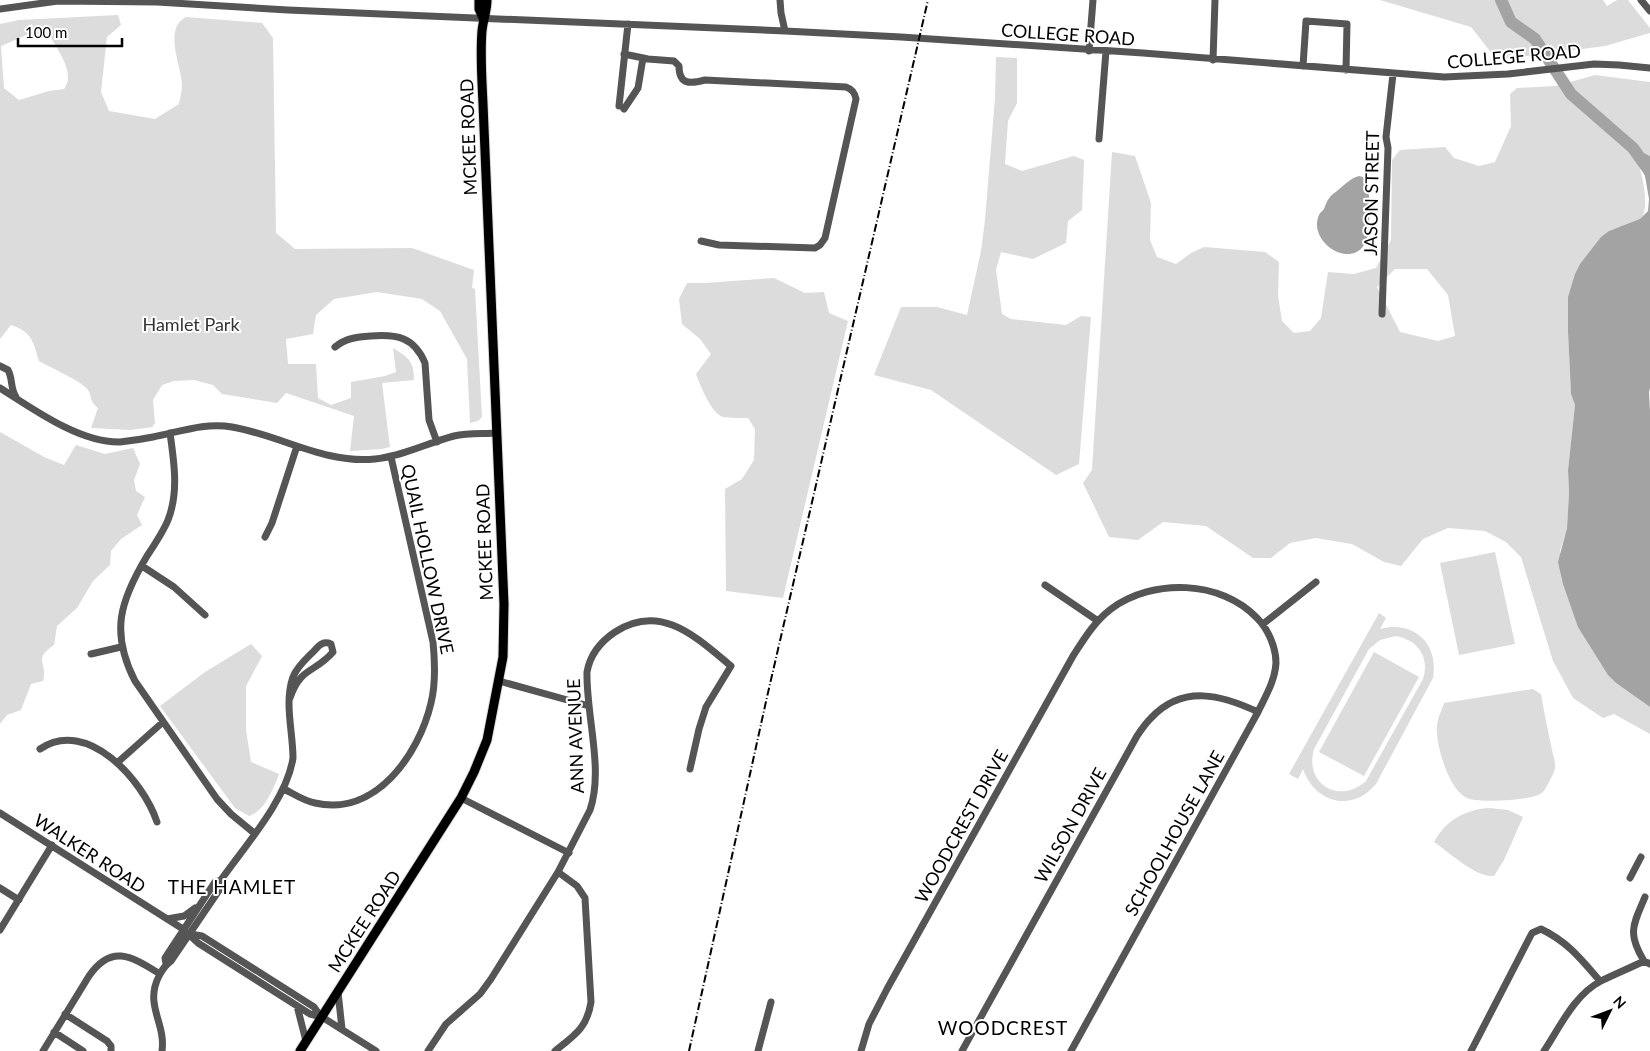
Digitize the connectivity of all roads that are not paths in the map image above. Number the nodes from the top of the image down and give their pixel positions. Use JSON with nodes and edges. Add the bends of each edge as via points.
{"nodes":[{"id":1,"x":479,"y":0,"type":"edge"},
{"id":2,"x":487,"y":0,"type":"edge"},
{"id":3,"x":780,"y":0,"type":"edge"},
{"id":4,"x":1093,"y":0,"type":"edge"},
{"id":5,"x":1215,"y":0,"type":"edge"},
{"id":6,"x":1641,"y":0,"type":"edge"},
{"id":7,"x":42,"y":1,"type":"edge"},
{"id":8,"x":0,"y":9,"type":"edge"},
{"id":9,"x":1650,"y":11,"type":"edge"},
{"id":10,"x":483,"y":18,"type":"junction"},
{"id":11,"x":628,"y":24,"type":"junction"},
{"id":12,"x":785,"y":31,"type":"junction"},
{"id":13,"x":1089,"y":51,"type":"junction"},
{"id":14,"x":1106,"y":51,"type":"junction"},
{"id":15,"x":624,"y":54,"type":"junction"},
{"id":16,"x":643,"y":58,"type":"junction"},
{"id":17,"x":1213,"y":60,"type":"junction"},
{"id":18,"x":1303,"y":66,"type":"junction"},
{"id":19,"x":1650,"y":68,"type":"edge"},
{"id":20,"x":1346,"y":70,"type":"junction"},
{"id":21,"x":1393,"y":74,"type":"junction"},
{"id":22,"x":1099,"y":139,"type":"dead end"},
{"id":23,"x":701,"y":241,"type":"dead end"},
{"id":24,"x":1382,"y":314,"type":"dead end"},
{"id":25,"x":335,"y":347,"type":"dead end"},
{"id":26,"x":0,"y":366,"type":"edge"},
{"id":27,"x":0,"y":388,"type":"edge"},
{"id":28,"x":20,"y":401,"type":"junction"},
{"id":29,"x":170,"y":433,"type":"junction"},
{"id":30,"x":496,"y":434,"type":"junction"},
{"id":31,"x":437,"y":442,"type":"junction"},
{"id":32,"x":297,"y":446,"type":"junction"},
{"id":33,"x":391,"y":457,"type":"junction"},
{"id":34,"x":265,"y":537,"type":"dead end"},
{"id":35,"x":142,"y":566,"type":"junction"},
{"id":36,"x":1316,"y":582,"type":"dead end"},
{"id":37,"x":1045,"y":585,"type":"dead end"},
{"id":38,"x":205,"y":615,"type":"dead end"},
{"id":39,"x":1098,"y":621,"type":"junction"},
{"id":40,"x":1262,"y":624,"type":"junction"},
{"id":41,"x":121,"y":647,"type":"junction"},
{"id":42,"x":91,"y":654,"type":"dead end"},
{"id":43,"x":499,"y":681,"type":"junction"},
{"id":44,"x":290,"y":698,"type":"junction"},
{"id":45,"x":589,"y":706,"type":"junction"},
{"id":46,"x":1258,"y":712,"type":"junction"},
{"id":47,"x":163,"y":722,"type":"junction"},
{"id":48,"x":40,"y":749,"type":"dead end"},
{"id":49,"x":118,"y":762,"type":"junction"},
{"id":50,"x":690,"y":769,"type":"dead end"},
{"id":51,"x":284,"y":789,"type":"junction"},
{"id":52,"x":460,"y":798,"type":"junction"},
{"id":53,"x":0,"y":813,"type":"edge"},
{"id":54,"x":157,"y":822,"type":"dead end"},
{"id":55,"x":254,"y":833,"type":"junction"},
{"id":56,"x":52,"y":845,"type":"junction"},
{"id":57,"x":569,"y":853,"type":"junction"},
{"id":58,"x":1641,"y":858,"type":"dead end"},
{"id":59,"x":558,"y":872,"type":"junction"},
{"id":60,"x":1630,"y":878,"type":"dead end"},
{"id":61,"x":221,"y":880,"type":"junction"},
{"id":62,"x":0,"y":888,"type":"edge"},
{"id":63,"x":1645,"y":897,"type":"dead end"},
{"id":64,"x":19,"y":900,"type":"junction"},
{"id":65,"x":200,"y":905,"type":"junction"},
{"id":66,"x":166,"y":919,"type":"junction"},
{"id":67,"x":0,"y":930,"type":"edge"},
{"id":68,"x":186,"y":932,"type":"junction"},
{"id":69,"x":1647,"y":962,"type":"edge"},
{"id":70,"x":160,"y":974,"type":"junction"},
{"id":71,"x":1600,"y":981,"type":"junction"},
{"id":72,"x":338,"y":992,"type":"junction"},
{"id":73,"x":771,"y":1002,"type":"dead end"},
{"id":74,"x":297,"y":1006,"type":"junction"},
{"id":75,"x":65,"y":1014,"type":"junction"},
{"id":76,"x":322,"y":1017,"type":"junction"},
{"id":77,"x":342,"y":1030,"type":"junction"},
{"id":78,"x":54,"y":1032,"type":"junction"},
{"id":79,"x":306,"y":1042,"type":"junction"},
{"id":80,"x":43,"y":1051,"type":"edge"},
{"id":81,"x":83,"y":1051,"type":"edge"},
{"id":82,"x":111,"y":1051,"type":"edge"},
{"id":83,"x":162,"y":1051,"type":"edge"},
{"id":84,"x":300,"y":1051,"type":"edge"},
{"id":85,"x":376,"y":1051,"type":"edge"},
{"id":86,"x":428,"y":1051,"type":"edge"},
{"id":87,"x":556,"y":1051,"type":"edge"},
{"id":88,"x":758,"y":1051,"type":"edge"},
{"id":89,"x":861,"y":1051,"type":"edge"},
{"id":90,"x":962,"y":1051,"type":"edge"},
{"id":91,"x":1071,"y":1051,"type":"edge"},
{"id":92,"x":1471,"y":1051,"type":"edge"},
{"id":93,"x":1544,"y":1051,"type":"edge"}],
"edges":[{"from":1,"to":10,"type":"main road","name":"MCKEE ROAD"},
{"from":2,"to":10,"type":"main road","name":"MCKEE ROAD"},
{"from":3,"to":12,"type":"street"},
{"from":4,"to":13,"type":"street"},
{"from":5,"to":17,"type":"street"},
{"from":6,"to":9,"type":"street"},
{"from":7,"to":8,"type":"street","name":"COLLEGE ROAD"},
{"from":7,"to":10,"type":"street","name":"COLLEGE ROAD","via":[[157,2]]},
{"from":10,"to":11,"type":"street","name":"COLLEGE ROAD"},
{"from":10,"to":30,"type":"main road","name":"MCKEE ROAD","via":[[483,104]]},
{"from":11,"to":12,"type":"street","name":"COLLEGE ROAD"},
{"from":11,"to":15,"type":"street"},
{"from":12,"to":13,"type":"street","name":"COLLEGE ROAD"},
{"from":13,"to":14,"type":"street","name":"COLLEGE ROAD"},
{"from":14,"to":17,"type":"street","name":"COLLEGE ROAD"},
{"from":14,"to":22,"type":"street"},
{"from":15,"to":16,"type":"street"},
{"from":15,"to":16,"type":"street","via":[[622,108],[638,88]]},
{"from":16,"to":23,"type":"street","via":[[678,63],[683,80],[693,84],[705,80],[846,87],[855,94],[824,242],[815,248],[796,248],[719,245]]},
{"from":17,"to":18,"type":"street","name":"COLLEGE ROAD"},
{"from":18,"to":20,"type":"street","name":"COLLEGE ROAD"},
{"from":18,"to":20,"type":"street","via":[[1306,21],[1348,24]]},
{"from":19,"to":21,"type":"street","name":"COLLEGE ROAD","via":[[1608,64],[1476,76]]},
{"from":20,"to":21,"type":"street","name":"COLLEGE ROAD"},
{"from":21,"to":24,"type":"street","name":"JASON STREET","via":[[1386,137]]},
{"from":25,"to":31,"type":"street","via":[[352,337],[387,335],[396,336],[417,349],[425,363],[429,420]]},
{"from":26,"to":28,"type":"street","via":[[11,375],[12,391]]},
{"from":27,"to":28,"type":"street"},
{"from":28,"to":29,"type":"street","via":[[82,435],[105,441],[120,442]]},
{"from":29,"to":32,"type":"street","via":[[190,428],[231,426]]},
{"from":29,"to":35,"type":"street","via":[[175,468],[173,502],[169,518]]},
{"from":30,"to":31,"type":"street","via":[[462,434]]},
{"from":30,"to":43,"type":"main road","name":"MCKEE ROAD","via":[[504,604]]},
{"from":31,"to":33,"type":"street"},
{"from":32,"to":33,"type":"street","via":[[346,459]]},
{"from":32,"to":34,"type":"street"},
{"from":33,"to":51,"type":"street","name":"QUAIL HOLLOW DRIVE","via":[[433,642],[435,672],[427,718],[404,762],[369,796],[346,804],[326,805],[305,800]]},
{"from":35,"to":38,"type":"street","via":[[174,587]]},
{"from":35,"to":41,"type":"street","via":[[130,586],[122,610]]},
{"from":36,"to":40,"type":"street"},
{"from":37,"to":39,"type":"street"},
{"from":39,"to":40,"type":"street","name":"WOODCREST DRIVE","via":[[1112,609],[1140,594],[1178,588],[1210,591],[1236,600]]},
{"from":39,"to":89,"type":"street","name":"WOODCREST DRIVE","via":[[1073,656],[887,989]]},
{"from":40,"to":46,"type":"street","name":"SCHOOLHOUSE LANE","via":[[1270,636],[1276,664],[1273,682]]},
{"from":41,"to":42,"type":"street"},
{"from":41,"to":47,"type":"street","via":[[135,681]]},
{"from":43,"to":45,"type":"street"},
{"from":43,"to":52,"type":"main road","name":"MCKEE ROAD","via":[[487,740]]},
{"from":44,"to":44,"type":"street","via":[[301,676],[333,652],[331,644],[321,644],[302,662],[293,678]]},
{"from":44,"to":51,"type":"street","via":[[293,758]]},
{"from":45,"to":50,"type":"street","name":"ANN AVENUE","via":[[587,672],[591,657],[610,635],[632,624],[651,621],[679,627],[695,636],[731,666],[706,707]]},
{"from":45,"to":57,"type":"street","name":"ANN AVENUE","via":[[595,792]]},
{"from":46,"to":90,"type":"street","name":"WILSON DRIVE","via":[[1235,701],[1200,695],[1170,704],[1151,717],[1137,736]]},
{"from":46,"to":91,"type":"street","name":"SCHOOLHOUSE LANE"},
{"from":47,"to":49,"type":"street"},
{"from":47,"to":55,"type":"street","via":[[217,799]]},
{"from":48,"to":49,"type":"street","via":[[54,741],[69,740],[96,749]]},
{"from":49,"to":54,"type":"street","via":[[150,806]]},
{"from":51,"to":55,"type":"street"},
{"from":52,"to":57,"type":"street"},
{"from":52,"to":72,"type":"main road","name":"MCKEE ROAD"},
{"from":53,"to":56,"type":"street","name":"WALKER ROAD"},
{"from":55,"to":61,"type":"street"},
{"from":56,"to":64,"type":"street"},
{"from":56,"to":66,"type":"street","name":"WALKER ROAD"},
{"from":57,"to":59,"type":"street","name":"ANN AVENUE"},
{"from":58,"to":60,"type":"street"},
{"from":59,"to":86,"type":"street","name":"ANN AVENUE","via":[[491,979],[480,994],[446,1024]]},
{"from":59,"to":87,"type":"street","via":[[577,886],[585,898],[592,1002],[582,1028]]},
{"from":61,"to":65,"type":"street","via":[[215,882]]},
{"from":61,"to":68,"type":"street","via":[[222,886]]},
{"from":62,"to":64,"type":"street"},
{"from":63,"to":69,"type":"street","via":[[1634,924],[1635,946]]},
{"from":64,"to":67,"type":"street"},
{"from":65,"to":66,"type":"street","via":[[184,916]]},
{"from":65,"to":68,"type":"street"},
{"from":66,"to":68,"type":"street","name":"WALKER ROAD"},
{"from":68,"to":70,"type":"street","via":[[165,958],[166,964]]},
{"from":68,"to":74,"type":"street","name":"WALKER ROAD"},
{"from":68,"to":76,"type":"street","name":"WALKER ROAD","via":[[202,936],[314,1007]]},
{"from":69,"to":71,"type":"street"},
{"from":70,"to":75,"type":"street","via":[[135,959],[112,956],[94,968]]},
{"from":70,"to":83,"type":"street","via":[[154,989],[153,1005],[162,1033]]},
{"from":71,"to":92,"type":"street","via":[[1563,942],[1541,929],[1532,933]]},
{"from":71,"to":93,"type":"street","via":[[1574,1005]]},
{"from":72,"to":76,"type":"main road","name":"MCKEE ROAD"},
{"from":72,"to":77,"type":"street"},
{"from":73,"to":88,"type":"street"},
{"from":74,"to":76,"type":"street","name":"WALKER ROAD"},
{"from":74,"to":79,"type":"street"},
{"from":75,"to":78,"type":"street"},
{"from":75,"to":82,"type":"street","via":[[107,1041]]},
{"from":76,"to":77,"type":"street","name":"WALKER ROAD"},
{"from":76,"to":79,"type":"main road","name":"MCKEE ROAD"},
{"from":77,"to":85,"type":"street","name":"WALKER ROAD"},
{"from":78,"to":80,"type":"street"},
{"from":78,"to":81,"type":"street"},
{"from":79,"to":84,"type":"main road","name":"MCKEE ROAD"}]}
